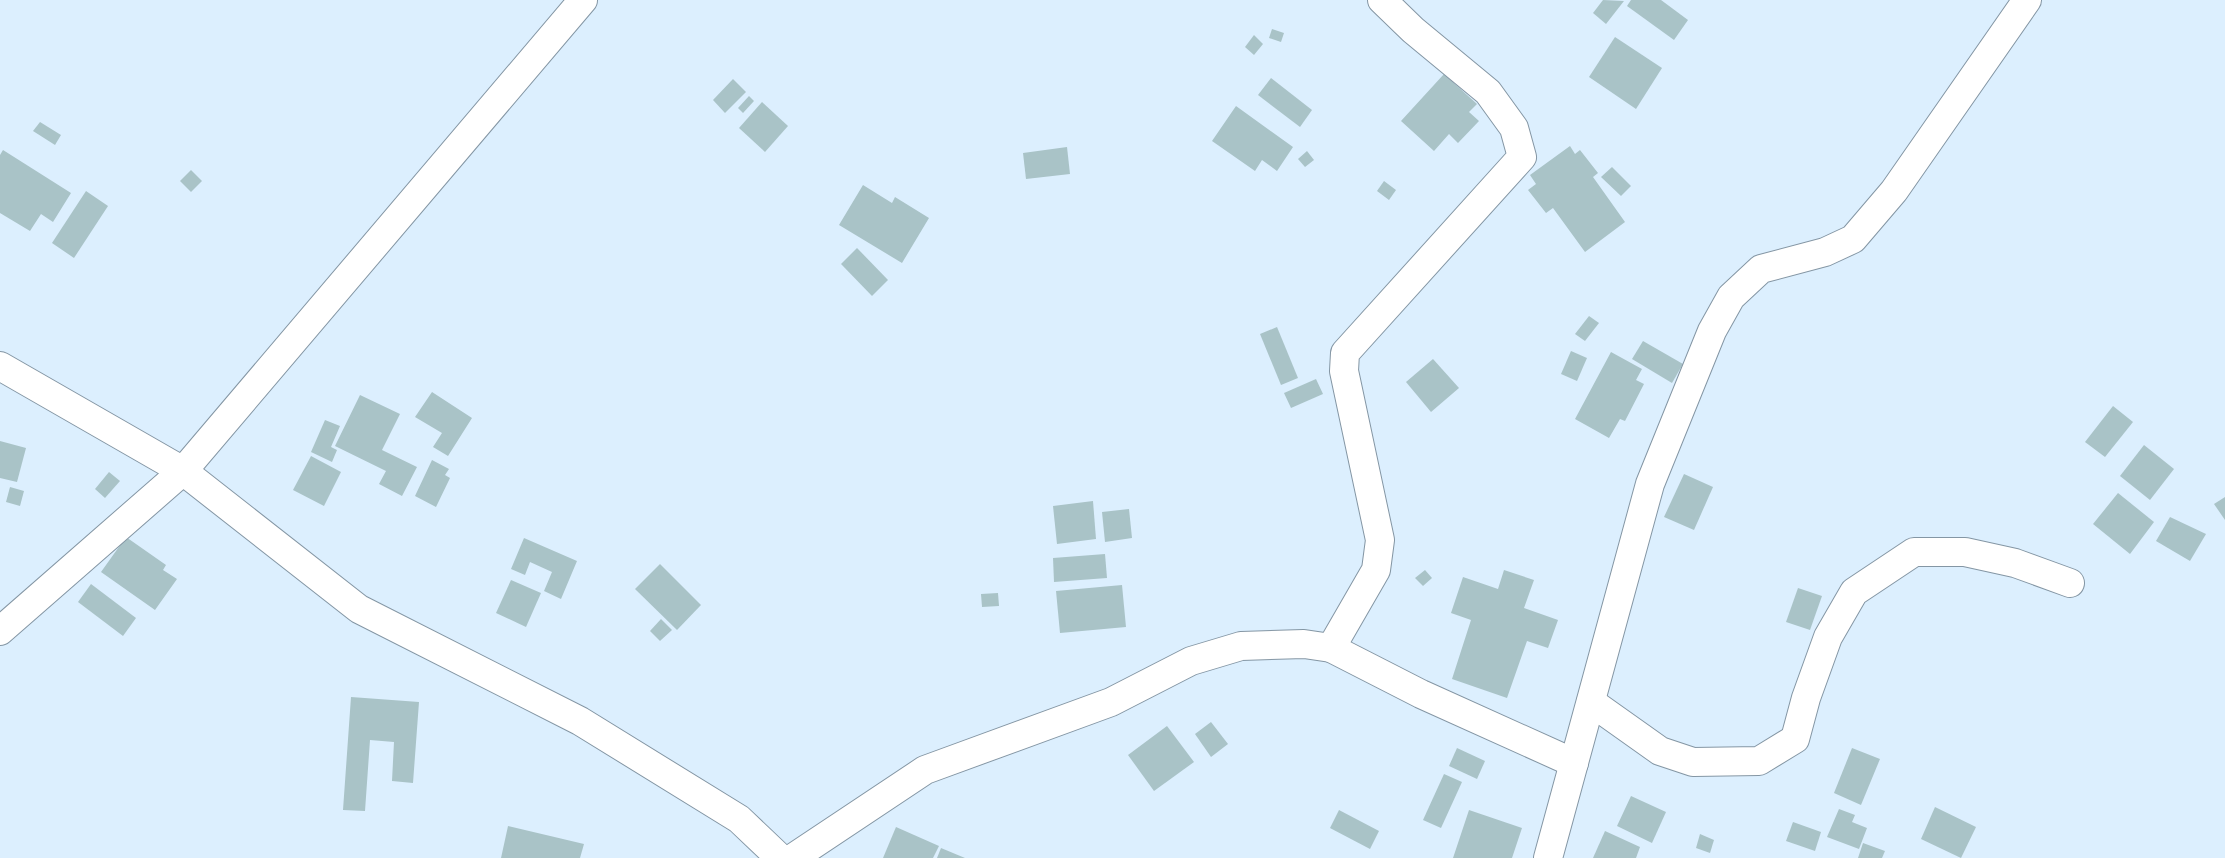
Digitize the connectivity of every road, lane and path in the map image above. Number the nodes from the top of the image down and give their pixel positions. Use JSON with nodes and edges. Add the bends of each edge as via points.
{"nodes":[{"id":1,"x":583,"y":0,"type":"edge"},
{"id":2,"x":1382,"y":0,"type":"edge"},
{"id":3,"x":2027,"y":0,"type":"edge"},
{"id":4,"x":0,"y":366,"type":"edge"},
{"id":5,"x":183,"y":471,"type":"junction"},
{"id":6,"x":2070,"y":584,"type":"dead end"},
{"id":7,"x":0,"y":632,"type":"edge"},
{"id":8,"x":1331,"y":648,"type":"junction"},
{"id":9,"x":1591,"y":702,"type":"junction"},
{"id":10,"x":1574,"y":763,"type":"junction"},
{"id":11,"x":780,"y":858,"type":"edge"},
{"id":12,"x":793,"y":858,"type":"edge"},
{"id":13,"x":1548,"y":858,"type":"edge"}],
"edges":[{"from":1,"to":5,"type":"street"},
{"from":2,"to":8,"type":"street","via":[[1488,92],[1514,128],[1522,157],[1345,353],[1344,371],[1380,540],[1376,570]]},
{"from":3,"to":9,"type":"street","via":[[1894,191],[1854,239],[1825,252],[1760,269],[1730,297],[1712,331],[1650,484]]},
{"from":4,"to":5,"type":"street"},
{"from":5,"to":7,"type":"street"},
{"from":5,"to":11,"type":"street","via":[[359,609],[580,721],[739,819]]},
{"from":6,"to":9,"type":"street","via":[[2015,563],[1965,552],[1914,552],[1854,592],[1828,637],[1795,738],[1759,761],[1693,762],[1660,751]]},
{"from":8,"to":10,"type":"street","via":[[1421,694]]},
{"from":8,"to":12,"type":"street","via":[[1304,644],[1241,646],[1192,661],[1111,702],[925,770]]},
{"from":9,"to":10,"type":"street"},
{"from":10,"to":13,"type":"street"}]}
